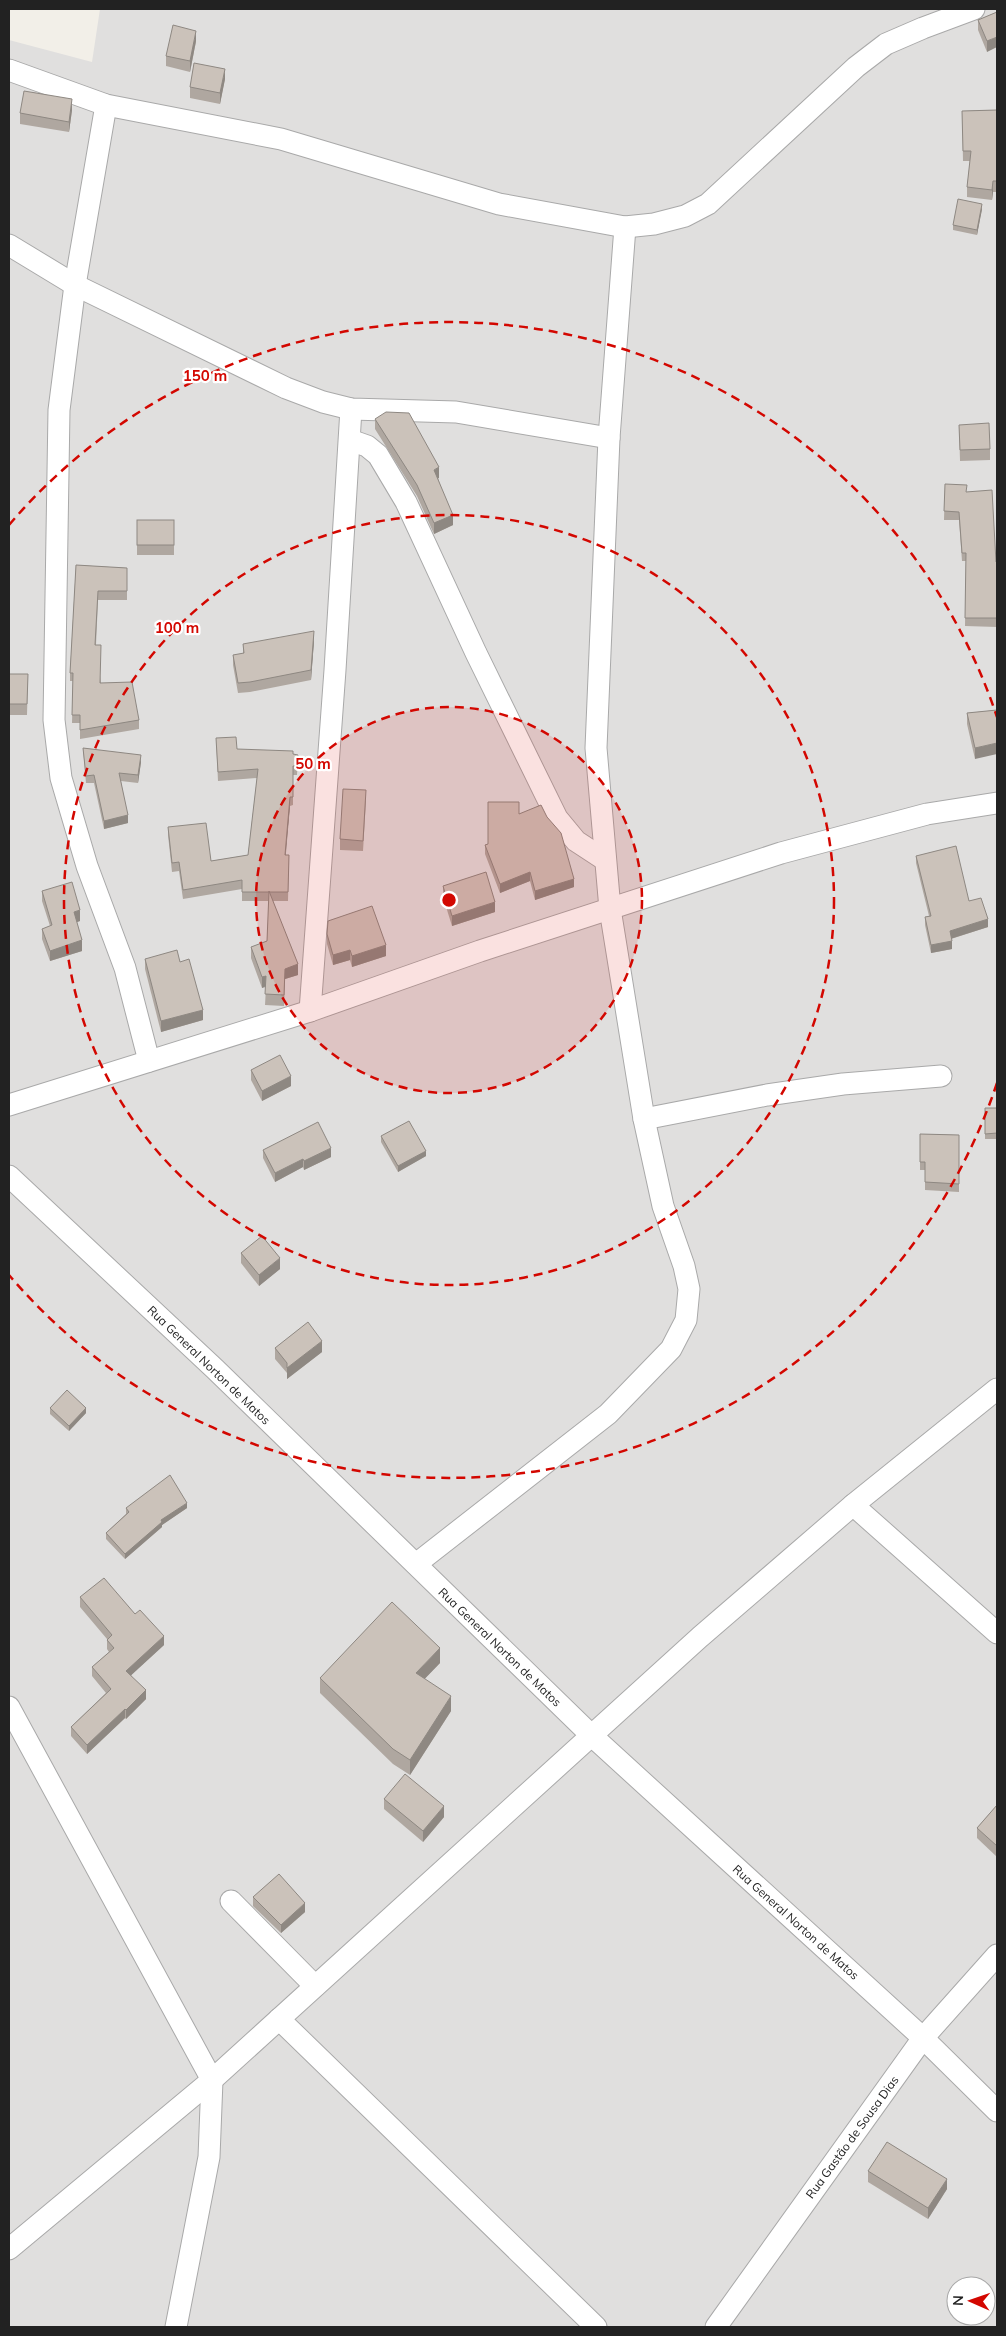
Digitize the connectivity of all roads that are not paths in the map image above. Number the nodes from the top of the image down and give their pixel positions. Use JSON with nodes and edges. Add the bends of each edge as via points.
{"nodes":[{"id":1,"x":974,"y":9,"type":"edge"},
{"id":2,"x":9,"y":70,"type":"edge"},
{"id":3,"x":106,"y":105,"type":"junction"},
{"id":4,"x":625,"y":227,"type":"junction"},
{"id":5,"x":9,"y":245,"type":"edge"},
{"id":6,"x":75,"y":285,"type":"junction"},
{"id":7,"x":351,"y":409,"type":"junction"},
{"id":8,"x":608,"y":438,"type":"junction"},
{"id":9,"x":350,"y":440,"type":"junction"},
{"id":10,"x":997,"y":803,"type":"edge"},
{"id":11,"x":605,"y":860,"type":"junction"},
{"id":12,"x":610,"y":909,"type":"junction"},
{"id":13,"x":310,"y":1010,"type":"junction"},
{"id":14,"x":149,"y":1061,"type":"junction"},
{"id":15,"x":941,"y":1076,"type":"dead end"},
{"id":16,"x":9,"y":1105,"type":"edge"},
{"id":17,"x":644,"y":1120,"type":"junction"},
{"id":18,"x":9,"y":1176,"type":"edge"},
{"id":19,"x":997,"y":1389,"type":"edge"},
{"id":20,"x":853,"y":1505,"type":"junction"},
{"id":21,"x":416,"y":1564,"type":"junction"},
{"id":22,"x":997,"y":1633,"type":"edge"},
{"id":23,"x":9,"y":1707,"type":"edge"},
{"id":24,"x":590,"y":1735,"type":"junction"},
{"id":25,"x":231,"y":1901,"type":"dead end"},
{"id":26,"x":997,"y":1955,"type":"edge"},
{"id":27,"x":315,"y":1986,"type":"junction"},
{"id":28,"x":279,"y":2019,"type":"junction"},
{"id":29,"x":923,"y":2038,"type":"junction"},
{"id":30,"x":212,"y":2080,"type":"junction"},
{"id":31,"x":997,"y":2111,"type":"edge"},
{"id":32,"x":9,"y":2249,"type":"edge"},
{"id":33,"x":176,"y":2327,"type":"edge"},
{"id":34,"x":596,"y":2327,"type":"edge"},
{"id":35,"x":716,"y":2327,"type":"edge"}],
"edges":[{"from":1,"to":4,"type":"street","via":[[886,44],[849,73],[708,204],[685,216]]},
{"from":2,"to":3,"type":"street"},
{"from":3,"to":4,"type":"street","via":[[281,139],[499,204]]},
{"from":3,"to":6,"type":"street"},
{"from":4,"to":8,"type":"street"},
{"from":5,"to":6,"type":"street"},
{"from":6,"to":7,"type":"street","via":[[286,388]]},
{"from":6,"to":14,"type":"street","via":[[58,410],[54,720],[61,778],[86,866],[125,968]]},
{"from":7,"to":8,"type":"street","via":[[456,412]]},
{"from":7,"to":9,"type":"street"},
{"from":8,"to":11,"type":"street","via":[[596,748]]},
{"from":9,"to":11,"type":"street","via":[[367,446],[378,455],[406,502],[557,818],[576,841]]},
{"from":9,"to":13,"type":"street"},
{"from":10,"to":12,"type":"street","via":[[927,814],[800,848]]},
{"from":11,"to":12,"type":"street"},
{"from":12,"to":13,"type":"street"},
{"from":12,"to":17,"type":"street"},
{"from":13,"to":14,"type":"street"},
{"from":14,"to":16,"type":"street"},
{"from":15,"to":17,"type":"street","via":[[833,1085]]},
{"from":17,"to":21,"type":"street","via":[[663,1206],[689,1289],[686,1320],[671,1349],[608,1414]]},
{"from":18,"to":21,"type":"street","name":"Rua General Norton de Matos"},
{"from":19,"to":20,"type":"street"},
{"from":20,"to":22,"type":"street"},
{"from":20,"to":24,"type":"street"},
{"from":21,"to":24,"type":"street","name":"Rua General Norton de Matos"},
{"from":23,"to":30,"type":"street"},
{"from":24,"to":27,"type":"street"},
{"from":24,"to":29,"type":"street","name":"Rua General Norton de Matos"},
{"from":25,"to":27,"type":"street"},
{"from":26,"to":29,"type":"street","name":"Rua Gastão de Sousa Dias"},
{"from":27,"to":28,"type":"street"},
{"from":28,"to":30,"type":"street"},
{"from":28,"to":34,"type":"street"},
{"from":29,"to":31,"type":"street","name":"Rua General Norton de Matos"},
{"from":29,"to":35,"type":"street","name":"Rua Gastão de Sousa Dias"},
{"from":30,"to":32,"type":"street"},
{"from":30,"to":33,"type":"street","via":[[210,2156]]}]}
